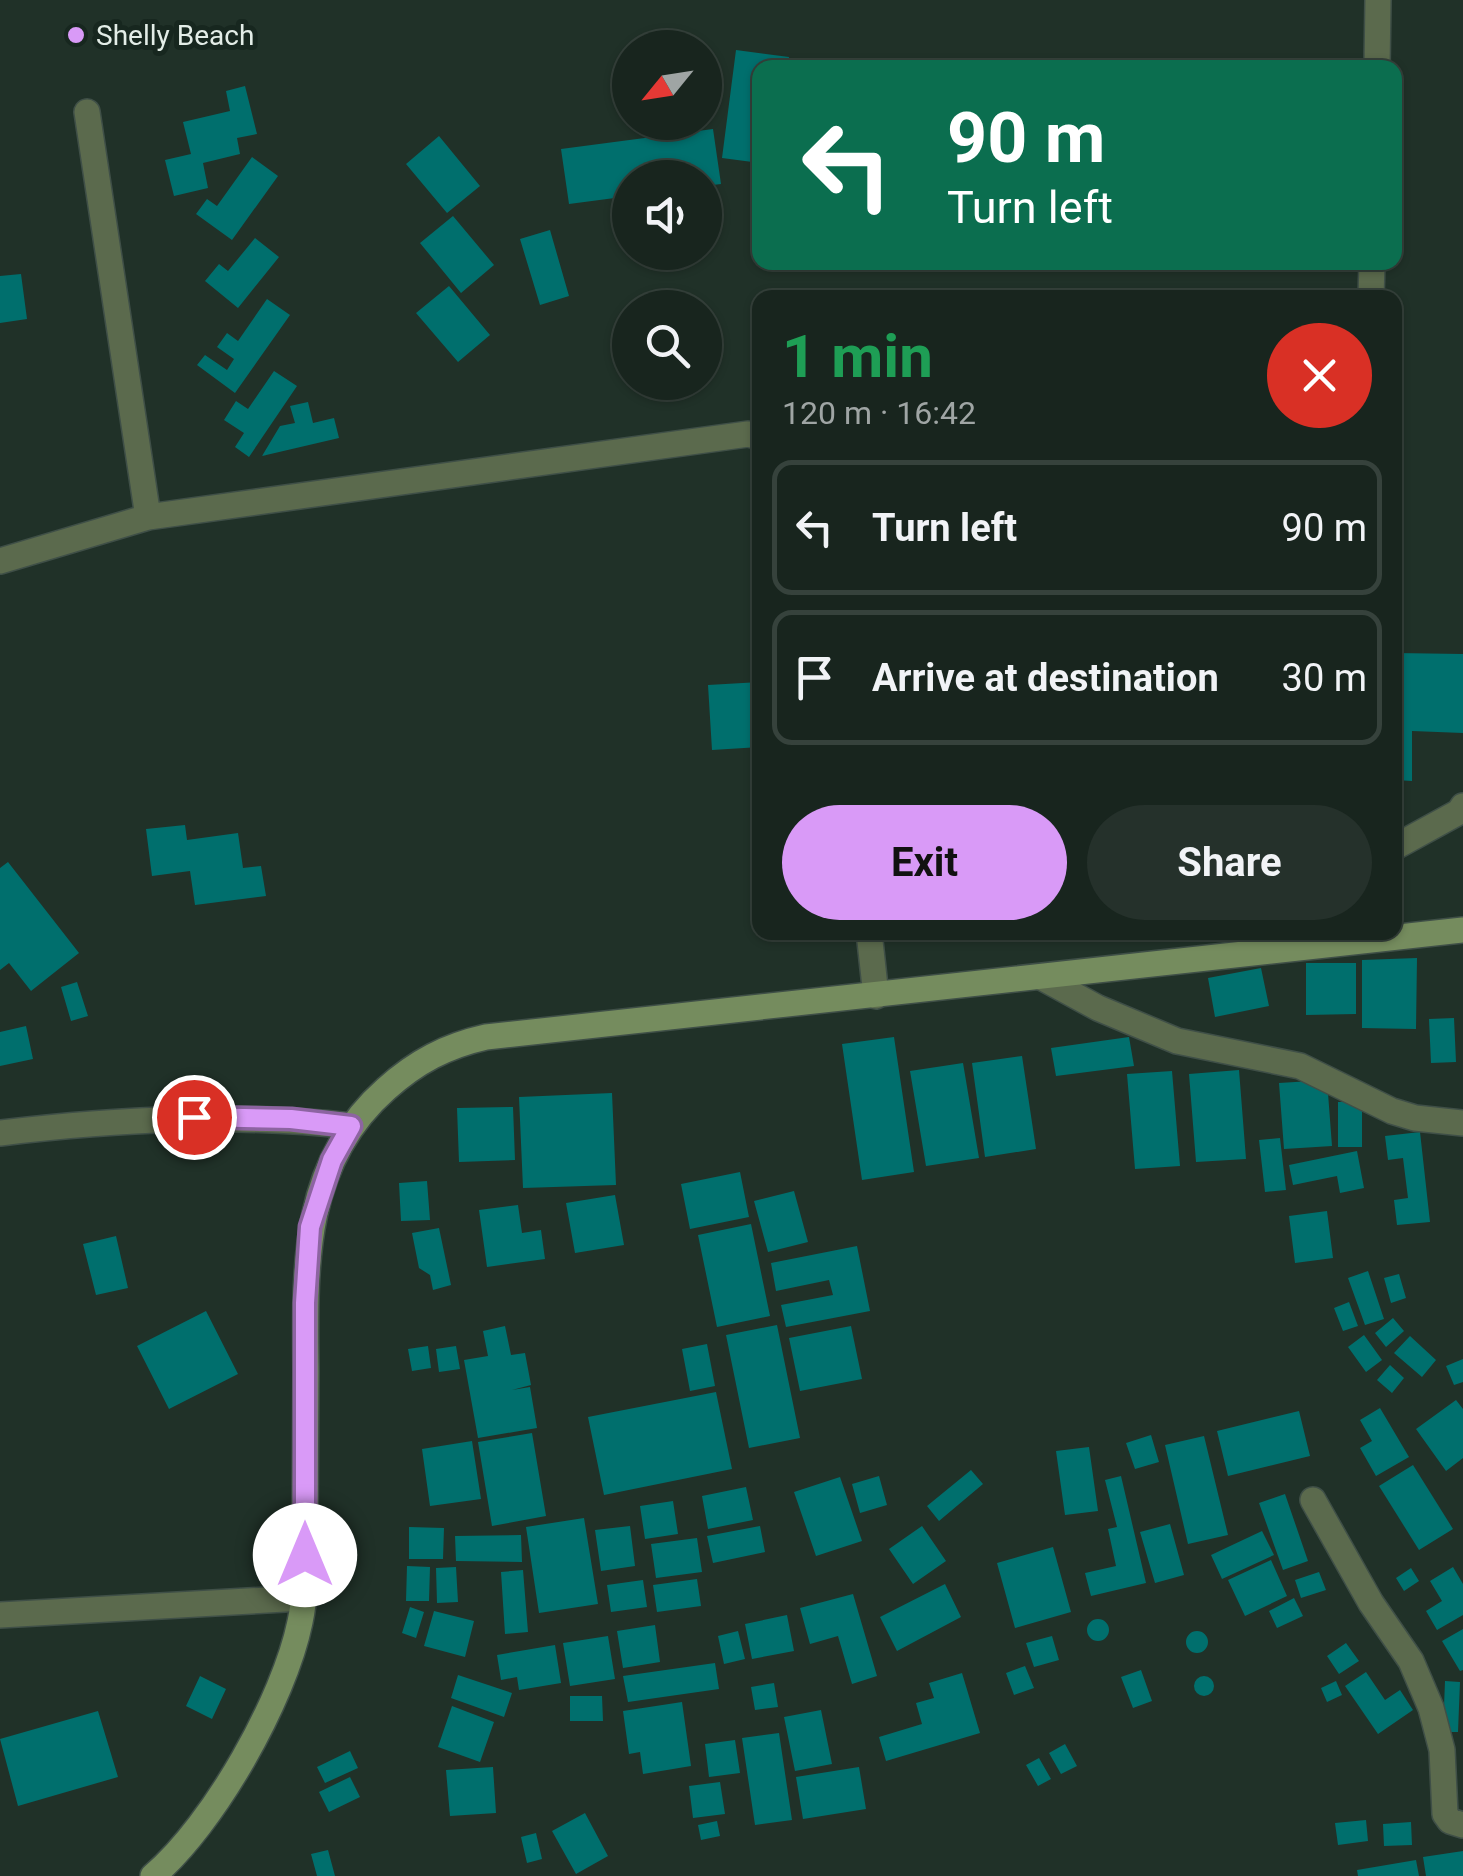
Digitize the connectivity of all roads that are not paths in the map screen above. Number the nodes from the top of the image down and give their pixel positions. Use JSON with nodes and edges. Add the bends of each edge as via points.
{"nodes":[{"id":1,"x":1378,"y":0,"type":"edge"},
{"id":2,"x":1377,"y":60,"type":"edge"},
{"id":3,"x":87,"y":112,"type":"dead end"},
{"id":4,"x":752,"y":435,"type":"edge"},
{"id":5,"x":148,"y":518,"type":"junction"},
{"id":6,"x":0,"y":561,"type":"edge"},
{"id":7,"x":1463,"y":806,"type":"edge"},
{"id":8,"x":1402,"y":844,"type":"edge"},
{"id":9,"x":1463,"y":930,"type":"edge"},
{"id":10,"x":1402,"y":938,"type":"edge"},
{"id":11,"x":870,"y":940,"type":"edge"},
{"id":12,"x":1316,"y":940,"type":"edge"},
{"id":13,"x":1348,"y":940,"type":"edge"},
{"id":14,"x":1382,"y":940,"type":"edge"},
{"id":15,"x":1041,"y":977,"type":"junction"},
{"id":16,"x":876,"y":996,"type":"junction"},
{"id":17,"x":1463,"y":1123,"type":"edge"},
{"id":18,"x":351,"y":1126,"type":"junction"},
{"id":19,"x":0,"y":1132,"type":"edge"},
{"id":20,"x":1314,"y":1500,"type":"dead end"},
{"id":21,"x":303,"y":1598,"type":"junction"},
{"id":22,"x":0,"y":1615,"type":"edge"},
{"id":23,"x":1463,"y":1825,"type":"edge"},
{"id":24,"x":154,"y":1876,"type":"edge"}],
"edges":[{"from":1,"to":2,"type":"street"},
{"from":3,"to":5,"type":"street"},
{"from":4,"to":5,"type":"street"},
{"from":5,"to":6,"type":"street"},
{"from":7,"to":8,"type":"street"},
{"from":9,"to":10,"type":"street"},
{"from":11,"to":16,"type":"street"},
{"from":12,"to":15,"type":"street"},
{"from":13,"to":14,"type":"street"},
{"from":15,"to":16,"type":"street"},
{"from":15,"to":17,"type":"street","via":[[1177,1042],[1300,1066],[1392,1111]]},
{"from":16,"to":18,"type":"street","via":[[465,1042],[422,1060]]},
{"from":18,"to":19,"type":"street","via":[[194,1117]]},
{"from":18,"to":21,"type":"street","via":[[310,1227]]},
{"from":20,"to":23,"type":"street","via":[[1410,1661],[1442,1750],[1445,1814]]},
{"from":21,"to":22,"type":"street"},
{"from":21,"to":24,"type":"street","via":[[286,1665],[242,1761],[202,1824]]}]}
